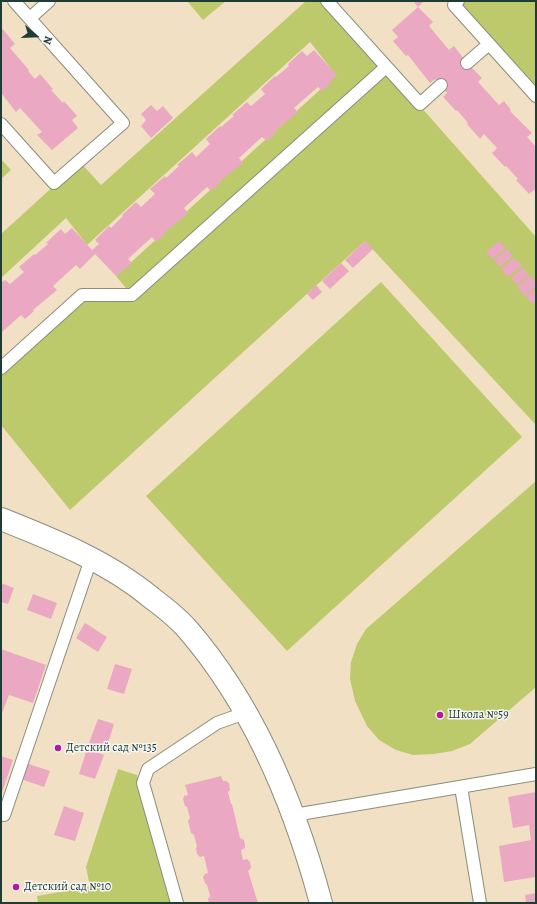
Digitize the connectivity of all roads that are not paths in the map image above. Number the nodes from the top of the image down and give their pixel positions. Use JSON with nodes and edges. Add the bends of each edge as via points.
{"nodes":[{"id":1,"x":14,"y":1,"type":"edge"},
{"id":2,"x":50,"y":1,"type":"edge"},
{"id":3,"x":327,"y":1,"type":"edge"},
{"id":4,"x":458,"y":1,"type":"edge"},
{"id":5,"x":30,"y":18,"type":"junction"},
{"id":6,"x":489,"y":44,"type":"junction"},
{"id":7,"x":467,"y":63,"type":"dead end"},
{"id":8,"x":386,"y":67,"type":"junction"},
{"id":9,"x":441,"y":86,"type":"dead end"},
{"id":10,"x":536,"y":96,"type":"edge"},
{"id":11,"x":1,"y":124,"type":"edge"},
{"id":12,"x":1,"y":368,"type":"edge"},
{"id":13,"x":1,"y":519,"type":"edge"},
{"id":14,"x":91,"y":559,"type":"junction"},
{"id":15,"x":245,"y":713,"type":"junction"},
{"id":16,"x":536,"y":774,"type":"edge"},
{"id":17,"x":461,"y":787,"type":"junction"},
{"id":18,"x":4,"y":815,"type":"dead end"},
{"id":19,"x":294,"y":815,"type":"junction"},
{"id":20,"x":177,"y":903,"type":"edge"},
{"id":21,"x":321,"y":903,"type":"edge"},
{"id":22,"x":480,"y":903,"type":"edge"}],
"edges":[{"from":1,"to":5,"type":"lane"},
{"from":2,"to":5,"type":"lane"},
{"from":3,"to":8,"type":"lane"},
{"from":4,"to":6,"type":"lane","via":[[454,5]]},
{"from":5,"to":11,"type":"lane","via":[[123,123],[54,183]]},
{"from":6,"to":7,"type":"lane"},
{"from":6,"to":10,"type":"lane"},
{"from":8,"to":9,"type":"lane","via":[[420,104]]},
{"from":8,"to":12,"type":"lane","via":[[132,296],[82,295]]},
{"from":13,"to":14,"type":"street","via":[[47,537]]},
{"from":14,"to":15,"type":"street","via":[[120,575],[152,598],[188,630],[210,658]]},
{"from":14,"to":18,"type":"lane"},
{"from":15,"to":19,"type":"street","via":[[263,745]]},
{"from":15,"to":20,"type":"lane","via":[[217,722],[148,769],[144,780]]},
{"from":16,"to":17,"type":"lane"},
{"from":17,"to":19,"type":"lane"},
{"from":17,"to":22,"type":"lane"},
{"from":19,"to":21,"type":"street"}]}
